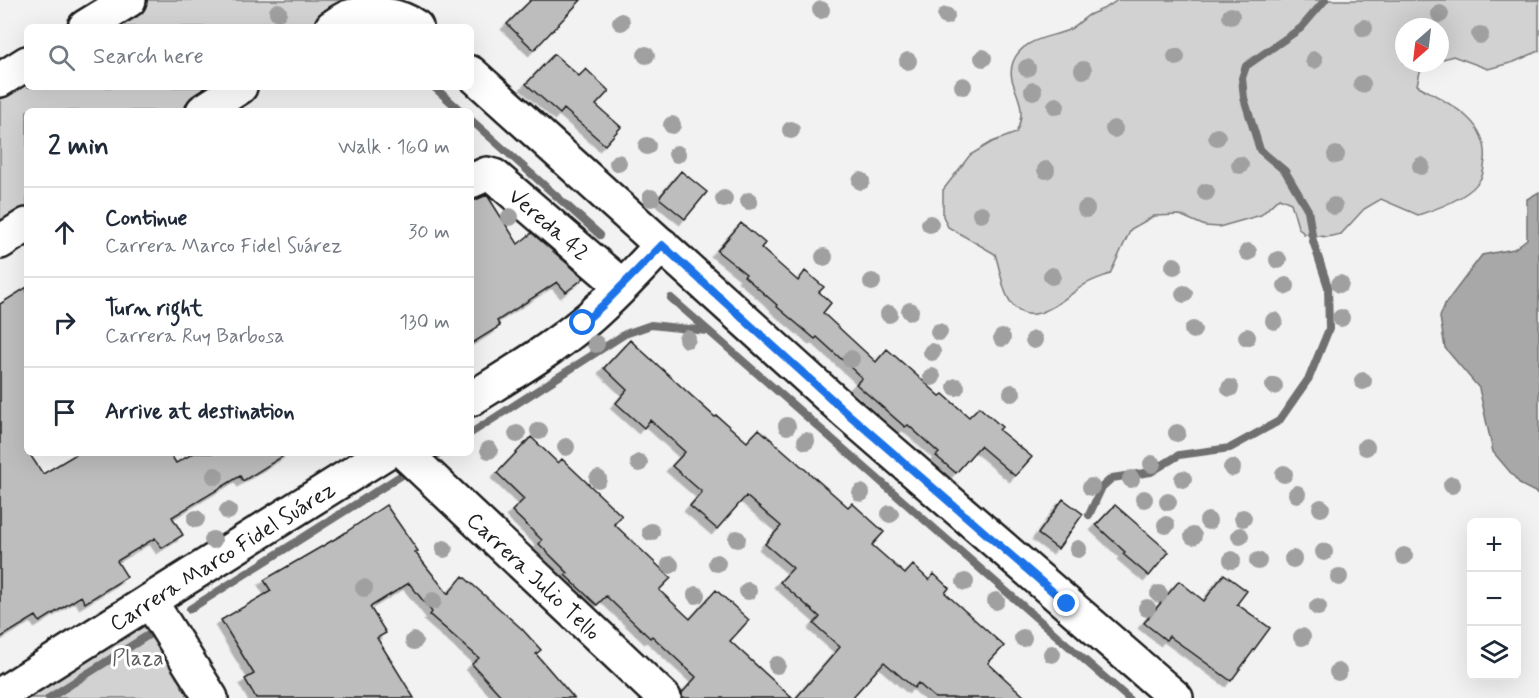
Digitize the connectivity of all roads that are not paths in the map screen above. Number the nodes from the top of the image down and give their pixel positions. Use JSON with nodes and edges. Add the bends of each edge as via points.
{"nodes":[{"id":1,"x":129,"y":0,"type":"edge"},
{"id":2,"x":91,"y":24,"type":"edge"},
{"id":3,"x":337,"y":24,"type":"edge"},
{"id":4,"x":409,"y":24,"type":"edge"},
{"id":5,"x":24,"y":65,"type":"edge"},
{"id":6,"x":474,"y":76,"type":"edge"},
{"id":7,"x":0,"y":80,"type":"edge"},
{"id":8,"x":235,"y":90,"type":"edge"},
{"id":9,"x":208,"y":108,"type":"edge"},
{"id":10,"x":474,"y":180,"type":"edge"},
{"id":11,"x":24,"y":227,"type":"edge"},
{"id":12,"x":0,"y":242,"type":"edge"},
{"id":13,"x":662,"y":245,"type":"junction"},
{"id":14,"x":622,"y":286,"type":"junction"},
{"id":15,"x":474,"y":397,"type":"edge"},
{"id":16,"x":380,"y":456,"type":"edge"},
{"id":17,"x":408,"y":456,"type":"edge"},
{"id":18,"x":150,"y":601,"type":"junction"},
{"id":19,"x":0,"y":695,"type":"edge"},
{"id":20,"x":211,"y":698,"type":"edge"},
{"id":21,"x":664,"y":698,"type":"edge"},
{"id":22,"x":1176,"y":698,"type":"edge"}],
"edges":[{"from":1,"to":2,"type":"street"},
{"from":3,"to":4,"type":"street","via":[[349,17],[370,14]]},
{"from":5,"to":7,"type":"street"},
{"from":6,"to":13,"type":"street"},
{"from":8,"to":9,"type":"street"},
{"from":10,"to":14,"type":"street","name":"Vereda 42","via":[[487,174],[494,176]]},
{"from":11,"to":12,"type":"street"},
{"from":13,"to":14,"type":"street"},
{"from":13,"to":22,"type":"street","via":[[847,413]]},
{"from":14,"to":15,"type":"street","via":[[560,342]]},
{"from":16,"to":18,"type":"street","name":"Carrera Marco Fidel Suárez"},
{"from":17,"to":21,"type":"street","name":"Carrera Julio Tello"},
{"from":18,"to":19,"type":"street","name":"Carrera Marco Fidel Suárez"},
{"from":18,"to":20,"type":"street"}]}
